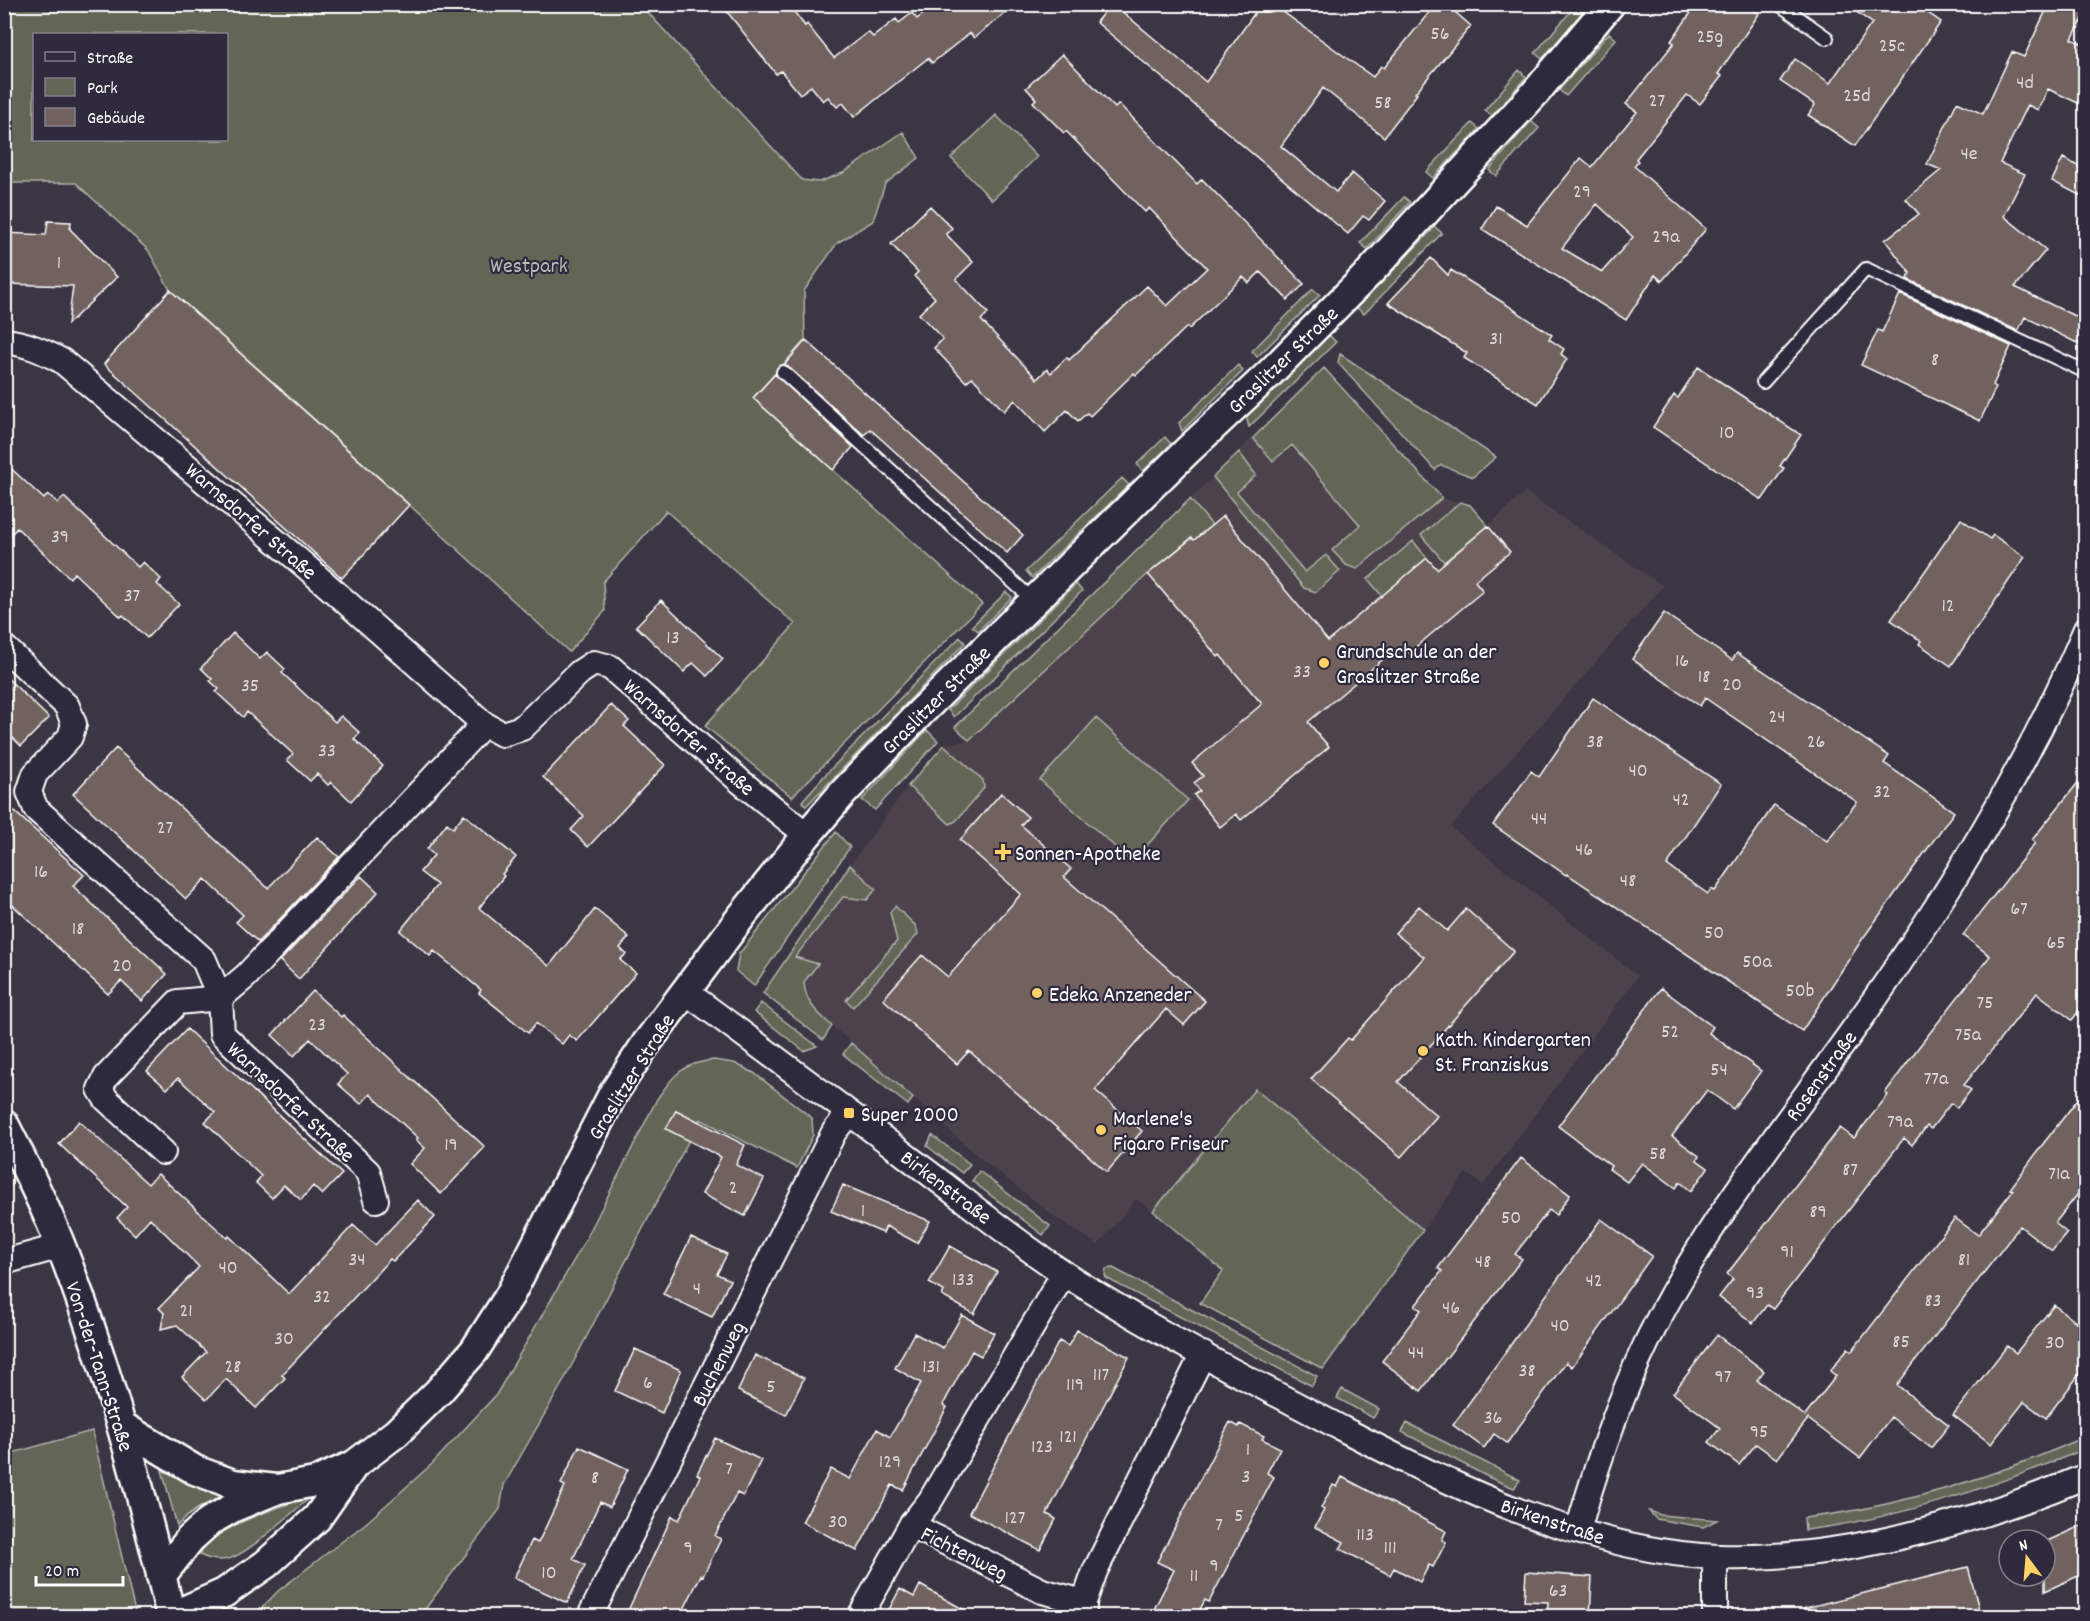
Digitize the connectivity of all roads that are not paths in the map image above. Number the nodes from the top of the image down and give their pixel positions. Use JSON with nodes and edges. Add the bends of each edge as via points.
{"nodes":[{"id":1,"x":1610,"y":4,"type":"edge"},
{"id":2,"x":1779,"y":4,"type":"edge"},
{"id":3,"x":1827,"y":38,"type":"dead end"},
{"id":4,"x":4,"y":341,"type":"edge"},
{"id":5,"x":783,"y":372,"type":"dead end"},
{"id":6,"x":2085,"y":372,"type":"edge"},
{"id":7,"x":1763,"y":382,"type":"dead end"},
{"id":8,"x":1034,"y":601,"type":"junction"},
{"id":9,"x":2085,"y":629,"type":"edge"},
{"id":10,"x":4,"y":647,"type":"edge"},
{"id":11,"x":484,"y":724,"type":"junction"},
{"id":12,"x":807,"y":835,"type":"junction"},
{"id":13,"x":686,"y":992,"type":"junction"},
{"id":14,"x":220,"y":998,"type":"junction"},
{"id":15,"x":849,"y":1113,"type":"junction"},
{"id":16,"x":4,"y":1124,"type":"edge"},
{"id":17,"x":163,"y":1152,"type":"dead end"},
{"id":18,"x":376,"y":1200,"type":"dead end"},
{"id":19,"x":61,"y":1246,"type":"junction"},
{"id":20,"x":4,"y":1262,"type":"edge"},
{"id":21,"x":1064,"y":1273,"type":"junction"},
{"id":22,"x":1203,"y":1354,"type":"junction"},
{"id":23,"x":122,"y":1426,"type":"junction"},
{"id":24,"x":354,"y":1465,"type":"junction"},
{"id":25,"x":2085,"y":1476,"type":"edge"},
{"id":26,"x":278,"y":1489,"type":"junction"},
{"id":27,"x":911,"y":1525,"type":"junction"},
{"id":28,"x":1578,"y":1530,"type":"junction"},
{"id":29,"x":1715,"y":1557,"type":"junction"},
{"id":30,"x":161,"y":1576,"type":"junction"},
{"id":31,"x":1084,"y":1609,"type":"edge"},
{"id":32,"x":171,"y":1617,"type":"edge"},
{"id":33,"x":590,"y":1617,"type":"edge"},
{"id":34,"x":860,"y":1617,"type":"edge"},
{"id":35,"x":1715,"y":1617,"type":"edge"}],
"edges":[{"from":1,"to":8,"type":"street","name":"Graslitzer Straße","via":[[1527,102],[1362,280]]},
{"from":2,"to":3,"type":"lane"},
{"from":4,"to":11,"type":"street","name":"Warnsdorfer Straße","via":[[42,351],[62,362],[303,564]]},
{"from":5,"to":8,"type":"lane"},
{"from":6,"to":7,"type":"lane","via":[[1866,269]]},
{"from":8,"to":12,"type":"street","name":"Graslitzer Straße","via":[[922,711]]},
{"from":9,"to":28,"type":"street","name":"Rosenstraße","via":[[2045,717],[1979,837],[1883,988],[1724,1208],[1682,1275],[1623,1393]]},
{"from":10,"to":14,"type":"street","name":"Warnsdorfer Straße","via":[[67,706],[74,724],[70,737],[35,774],[29,792],[36,809],[204,960]]},
{"from":11,"to":12,"type":"street","name":"Warnsdorfer Straße","via":[[502,734],[522,729],[580,672],[594,663],[610,667]]},
{"from":11,"to":14,"type":"street","via":[[246,976]]},
{"from":12,"to":13,"type":"street","name":"Graslitzer Straße"},
{"from":13,"to":15,"type":"street","name":"Birkenstraße"},
{"from":13,"to":24,"type":"street","name":"Graslitzer Straße","via":[[613,1094],[510,1295],[474,1351],[396,1433]]},
{"from":14,"to":17,"type":"street","via":[[178,1002],[106,1077],[100,1089],[105,1099]]},
{"from":14,"to":18,"type":"street","name":"Warnsdorfer Straße","via":[[222,1034],[368,1172]]},
{"from":15,"to":21,"type":"street","name":"Birkenstraße"},
{"from":15,"to":33,"type":"street","name":"Buchenweg","via":[[834,1132]]},
{"from":16,"to":19,"type":"street","name":"Von-der-Tann-Straße"},
{"from":19,"to":20,"type":"street"},
{"from":19,"to":23,"type":"street","name":"Von-der-Tann-Straße"},
{"from":21,"to":22,"type":"street","name":"Birkenstraße"},
{"from":21,"to":27,"type":"street","via":[[930,1502]]},
{"from":22,"to":28,"type":"street","name":"Birkenstraße","via":[[1470,1492]]},
{"from":22,"to":31,"type":"street","name":"Fichtenweg","via":[[1095,1571]]},
{"from":23,"to":26,"type":"street","name":"Graslitzer Straße","via":[[195,1470],[233,1484]]},
{"from":23,"to":30,"type":"street","name":"Von-der-Tann-Straße"},
{"from":24,"to":26,"type":"street","name":"Graslitzer Straße","via":[[315,1482]]},
{"from":24,"to":32,"type":"street","name":"Graslitzer Straße","via":[[317,1518],[266,1564],[224,1593]]},
{"from":25,"to":29,"type":"street","name":"Birkenstraße","via":[[2027,1499],[1862,1545],[1767,1556]]},
{"from":26,"to":30,"type":"street","name":"Graslitzer Straße","via":[[210,1521]]},
{"from":27,"to":31,"type":"street","name":"Fichtenweg"},
{"from":27,"to":34,"type":"street","name":"Fichtenweg"},
{"from":28,"to":29,"type":"street","name":"Birkenstraße","via":[[1640,1547]]},
{"from":29,"to":35,"type":"street"},
{"from":30,"to":32,"type":"street","name":"Von-der-Tann-Straße"}]}
